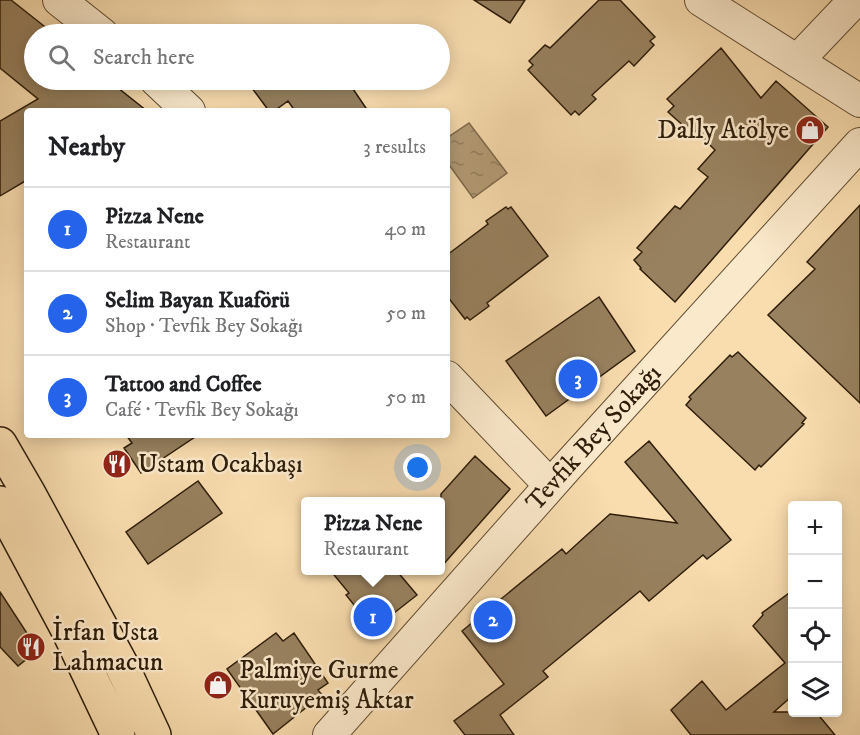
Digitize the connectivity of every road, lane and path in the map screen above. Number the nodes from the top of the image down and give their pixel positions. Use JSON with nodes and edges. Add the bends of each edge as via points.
{"nodes":[{"id":1,"x":59,"y":0,"type":"edge"},
{"id":2,"x":700,"y":0,"type":"edge"},
{"id":3,"x":855,"y":0,"type":"edge"},
{"id":4,"x":89,"y":24,"type":"edge"},
{"id":5,"x":797,"y":61,"type":"junction"},
{"id":6,"x":167,"y":90,"type":"edge"},
{"id":7,"x":860,"y":100,"type":"edge"},
{"id":8,"x":186,"y":108,"type":"edge"},
{"id":9,"x":860,"y":144,"type":"edge"},
{"id":10,"x":450,"y":380,"type":"edge"},
{"id":11,"x":0,"y":444,"type":"edge"},
{"id":12,"x":550,"y":485,"type":"junction"},
{"id":13,"x":0,"y":503,"type":"edge"},
{"id":14,"x":92,"y":678,"type":"junction"},
{"id":15,"x":149,"y":727,"type":"edge"},
{"id":16,"x":98,"y":735,"type":"edge"},
{"id":17,"x":118,"y":735,"type":"edge"},
{"id":18,"x":329,"y":735,"type":"edge"}],
"edges":[{"from":1,"to":4,"type":"street"},
{"from":2,"to":5,"type":"street"},
{"from":3,"to":5,"type":"street"},
{"from":5,"to":7,"type":"street"},
{"from":6,"to":8,"type":"street"},
{"from":9,"to":12,"type":"street","name":"Tevfik Bey Sokağı"},
{"from":10,"to":12,"type":"street"},
{"from":11,"to":15,"type":"main road","via":[[92,610]]},
{"from":12,"to":18,"type":"street","name":"Tevfik Bey Sokağı"},
{"from":13,"to":14,"type":"main road"},
{"from":14,"to":16,"type":"street"},
{"from":14,"to":17,"type":"main road"}]}
